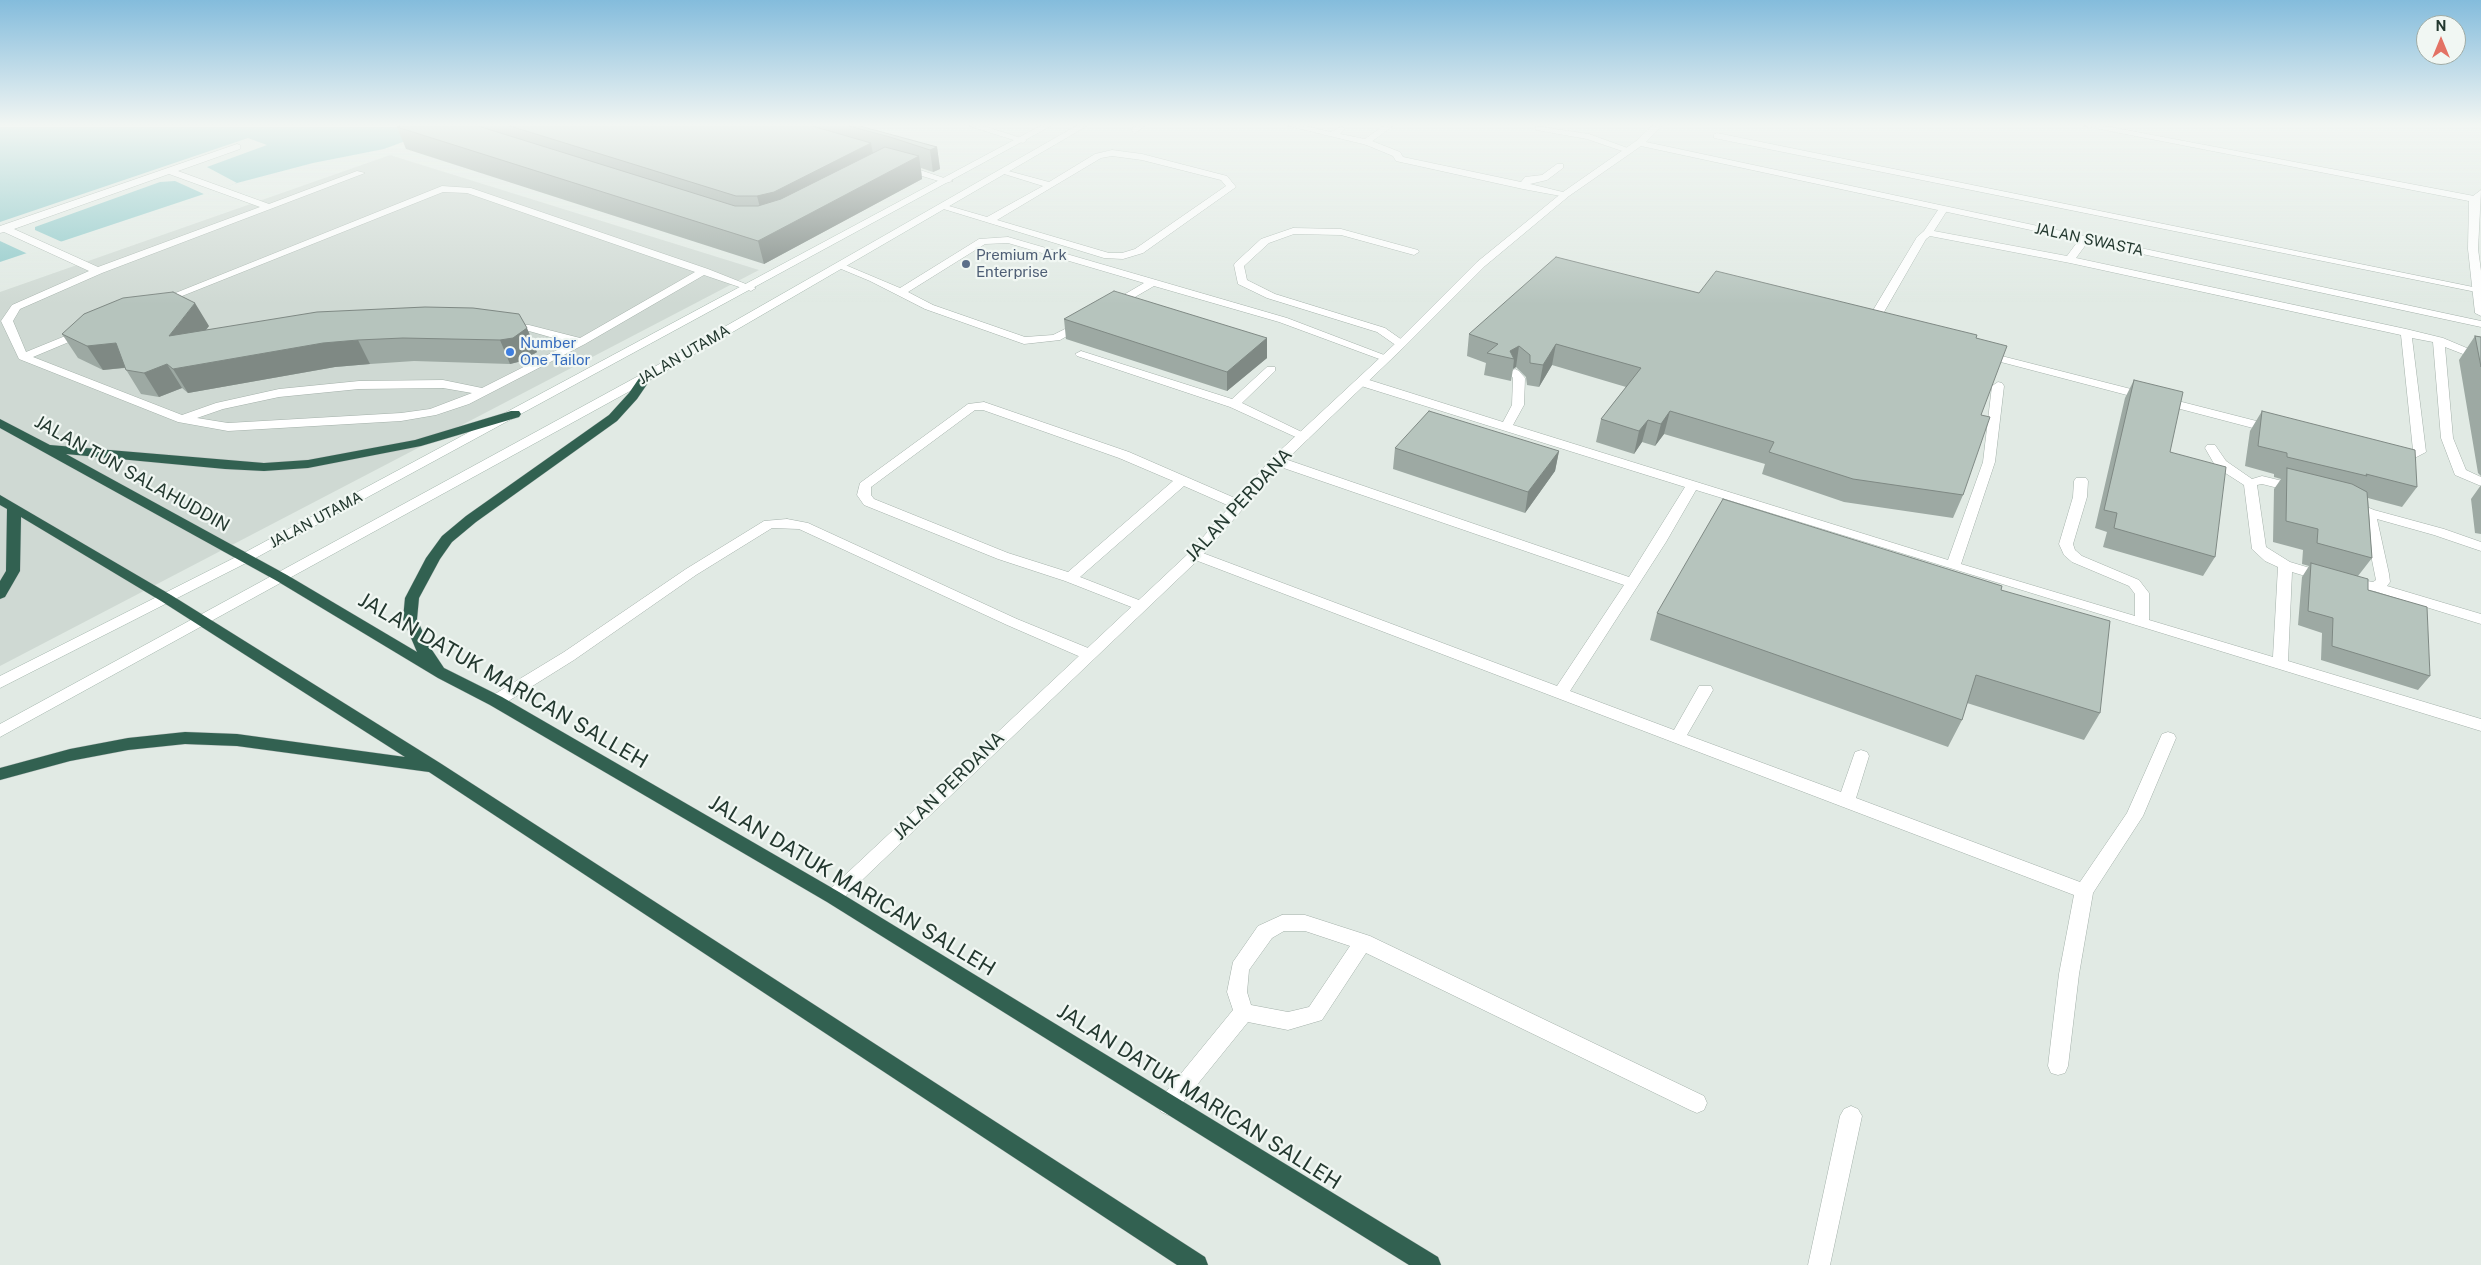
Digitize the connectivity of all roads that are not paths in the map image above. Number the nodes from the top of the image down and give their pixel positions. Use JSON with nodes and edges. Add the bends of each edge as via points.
{"nodes":[{"id":1,"x":129,"y":185,"type":"edge"},
{"id":2,"x":208,"y":185,"type":"edge"},
{"id":3,"x":328,"y":185,"type":"edge"},
{"id":4,"x":941,"y":185,"type":"edge"},
{"id":5,"x":980,"y":185,"type":"edge"},
{"id":6,"x":1050,"y":185,"type":"edge"},
{"id":7,"x":1229,"y":185,"type":"edge"},
{"id":8,"x":1519,"y":185,"type":"edge"},
{"id":9,"x":1579,"y":185,"type":"edge"},
{"id":10,"x":1825,"y":185,"type":"edge"},
{"id":11,"x":1958,"y":185,"type":"edge"},
{"id":12,"x":2417,"y":185,"type":"edge"},
{"id":13,"x":1523,"y":186,"type":"joint"},
{"id":14,"x":1566,"y":194,"type":"junction"},
{"id":15,"x":2478,"y":196,"type":"edge"},
{"id":16,"x":270,"y":207,"type":"junction"},
{"id":17,"x":942,"y":207,"type":"junction"},
{"id":18,"x":1943,"y":209,"type":"junction"},
{"id":19,"x":989,"y":220,"type":"junction"},
{"id":20,"x":2,"y":229,"type":"edge"},
{"id":21,"x":1928,"y":233,"type":"junction"},
{"id":22,"x":2085,"y":239,"type":"junction"},
{"id":23,"x":2477,"y":250,"type":"edge"},
{"id":24,"x":1414,"y":252,"type":"dead end"},
{"id":25,"x":2070,"y":260,"type":"junction"},
{"id":26,"x":839,"y":266,"type":"junction"},
{"id":27,"x":98,"y":271,"type":"junction"},
{"id":28,"x":704,"y":271,"type":"junction"},
{"id":29,"x":1151,"y":283,"type":"junction"},
{"id":30,"x":752,"y":288,"type":"junction"},
{"id":31,"x":2478,"y":291,"type":"junction"},
{"id":32,"x":901,"y":292,"type":"junction"},
{"id":33,"x":148,"y":306,"type":"edge"},
{"id":34,"x":2481,"y":313,"type":"edge"},
{"id":35,"x":2481,"y":324,"type":"edge"},
{"id":36,"x":491,"y":325,"type":"edge"},
{"id":37,"x":94,"y":328,"type":"edge"},
{"id":38,"x":1898,"y":332,"type":"edge"},
{"id":39,"x":2406,"y":332,"type":"junction"},
{"id":40,"x":2439,"y":340,"type":"junction"},
{"id":41,"x":581,"y":342,"type":"junction"},
{"id":42,"x":1401,"y":344,"type":"junction"},
{"id":43,"x":1967,"y":350,"type":"edge"},
{"id":44,"x":1081,"y":354,"type":"dead end"},
{"id":45,"x":22,"y":357,"type":"junction"},
{"id":46,"x":1386,"y":358,"type":"junction"},
{"id":47,"x":2481,"y":358,"type":"edge"},
{"id":48,"x":1271,"y":369,"type":"dead end"},
{"id":49,"x":1515,"y":373,"type":"edge"},
{"id":50,"x":646,"y":377,"type":"junction"},
{"id":51,"x":1362,"y":382,"type":"junction"},
{"id":52,"x":1998,"y":386,"type":"edge"},
{"id":53,"x":481,"y":391,"type":"junction"},
{"id":54,"x":1234,"y":404,"type":"junction"},
{"id":55,"x":515,"y":414,"type":"junction"},
{"id":56,"x":182,"y":418,"type":"junction"},
{"id":57,"x":0,"y":423,"type":"edge"},
{"id":58,"x":1506,"y":426,"type":"junction"},
{"id":59,"x":2282,"y":432,"type":"edge"},
{"id":60,"x":1304,"y":436,"type":"junction"},
{"id":61,"x":47,"y":448,"type":"junction"},
{"id":62,"x":2210,"y":448,"type":"dead end"},
{"id":63,"x":2386,"y":457,"type":"edge"},
{"id":64,"x":1277,"y":461,"type":"junction"},
{"id":65,"x":1182,"y":480,"type":"junction"},
{"id":66,"x":2081,"y":481,"type":"dead end"},
{"id":67,"x":2481,"y":482,"type":"edge"},
{"id":68,"x":2250,"y":483,"type":"junction"},
{"id":69,"x":1693,"y":485,"type":"junction"},
{"id":70,"x":2308,"y":491,"type":"edge"},
{"id":71,"x":2335,"y":498,"type":"edge"},
{"id":72,"x":0,"y":499,"type":"edge"},
{"id":73,"x":1238,"y":505,"type":"junction"},
{"id":74,"x":14,"y":508,"type":"junction"},
{"id":75,"x":2369,"y":513,"type":"junction"},
{"id":76,"x":2481,"y":547,"type":"edge"},
{"id":77,"x":1194,"y":555,"type":"junction"},
{"id":78,"x":245,"y":558,"type":"junction"},
{"id":79,"x":2285,"y":565,"type":"junction"},
{"id":80,"x":1953,"y":566,"type":"junction"},
{"id":81,"x":282,"y":578,"type":"junction"},
{"id":82,"x":1070,"y":578,"type":"junction"},
{"id":83,"x":1630,"y":582,"type":"junction"},
{"id":84,"x":2375,"y":587,"type":"junction"},
{"id":85,"x":0,"y":594,"type":"edge"},
{"id":86,"x":166,"y":598,"type":"junction"},
{"id":87,"x":1139,"y":605,"type":"junction"},
{"id":88,"x":2481,"y":619,"type":"edge"},
{"id":89,"x":202,"y":621,"type":"junction"},
{"id":90,"x":2142,"y":623,"type":"junction"},
{"id":91,"x":1088,"y":654,"type":"junction"},
{"id":92,"x":2280,"y":664,"type":"junction"},
{"id":93,"x":443,"y":674,"type":"junction"},
{"id":94,"x":0,"y":683,"type":"edge"},
{"id":95,"x":1705,"y":690,"type":"dead end"},
{"id":96,"x":1560,"y":692,"type":"junction"},
{"id":97,"x":496,"y":702,"type":"junction"},
{"id":98,"x":2481,"y":725,"type":"edge"},
{"id":99,"x":0,"y":731,"type":"edge"},
{"id":100,"x":1678,"y":737,"type":"junction"},
{"id":101,"x":2168,"y":738,"type":"dead end"},
{"id":102,"x":1861,"y":756,"type":"dead end"},
{"id":103,"x":434,"y":767,"type":"junction"},
{"id":104,"x":0,"y":774,"type":"edge"},
{"id":105,"x":1847,"y":800,"type":"junction"},
{"id":106,"x":2084,"y":891,"type":"junction"},
{"id":107,"x":833,"y":897,"type":"junction"},
{"id":108,"x":1363,"y":942,"type":"junction"},
{"id":109,"x":1244,"y":1012,"type":"junction"},
{"id":110,"x":2058,"y":1066,"type":"dead end"},
{"id":111,"x":1697,"y":1103,"type":"dead end"},
{"id":112,"x":1168,"y":1105,"type":"junction"},
{"id":113,"x":1851,"y":1116,"type":"dead end"},
{"id":114,"x":1197,"y":1265,"type":"edge"},
{"id":115,"x":1430,"y":1265,"type":"edge"},
{"id":116,"x":1819,"y":1265,"type":"edge"}],
"edges":[{"from":1,"to":20,"type":"street"},
{"from":2,"to":16,"type":"street"},
{"from":3,"to":16,"type":"street"},
{"from":4,"to":30,"type":"street","name":"JALAN UTAMA"},
{"from":5,"to":17,"type":"street","name":"JALAN UTAMA"},
{"from":6,"to":19,"type":"street"},
{"from":7,"to":19,"type":"street","via":[[1139,251],[1123,256],[1108,256]]},
{"from":8,"to":13,"type":"street"},
{"from":9,"to":14,"type":"street","name":"JALAN PERDANA"},
{"from":10,"to":18,"type":"street","name":"JALAN SWASTA"},
{"from":11,"to":31,"type":"street"},
{"from":12,"to":15,"type":"street"},
{"from":13,"to":14,"type":"street"},
{"from":14,"to":42,"type":"street","name":"JALAN PERDANA","via":[[1481,264]]},
{"from":15,"to":23,"type":"street"},
{"from":16,"to":27,"type":"street"},
{"from":17,"to":19,"type":"street"},
{"from":17,"to":26,"type":"street","name":"JALAN UTAMA"},
{"from":18,"to":21,"type":"street"},
{"from":18,"to":22,"type":"street","name":"JALAN SWASTA"},
{"from":20,"to":27,"type":"street"},
{"from":21,"to":25,"type":"street"},
{"from":21,"to":38,"type":"street","via":[[1922,237],[1878,312],[1876,321]]},
{"from":22,"to":25,"type":"street"},
{"from":22,"to":35,"type":"street","name":"JALAN SWASTA"},
{"from":23,"to":31,"type":"street"},
{"from":24,"to":42,"type":"street","via":[[1341,232],[1293,231],[1265,241],[1239,265],[1242,282],[1271,296],[1381,330]]},
{"from":25,"to":39,"type":"street"},
{"from":26,"to":32,"type":"street"},
{"from":26,"to":50,"type":"street","name":"JALAN UTAMA"},
{"from":27,"to":45,"type":"street","via":[[16,307],[7,321]]},
{"from":28,"to":30,"type":"street"},
{"from":28,"to":33,"type":"street","via":[[468,190],[442,189]]},
{"from":28,"to":41,"type":"street"},
{"from":29,"to":32,"type":"street","via":[[1008,240],[995,239],[983,241]]},
{"from":29,"to":32,"type":"street","via":[[1056,338],[1024,341],[929,308]]},
{"from":29,"to":46,"type":"street","via":[[1283,320]]},
{"from":30,"to":55,"type":"street","name":"JALAN UTAMA"},
{"from":31,"to":34,"type":"street"},
{"from":36,"to":41,"type":"street","via":[[529,328]]},
{"from":37,"to":45,"type":"street"},
{"from":39,"to":40,"type":"street"},
{"from":39,"to":63,"type":"street","via":[[2420,452],[2404,458]]},
{"from":40,"to":47,"type":"street"},
{"from":40,"to":67,"type":"street","via":[[2447,438],[2460,472]]},
{"from":41,"to":53,"type":"street"},
{"from":42,"to":46,"type":"street","name":"JALAN PERDANA"},
{"from":43,"to":59,"type":"street"},
{"from":44,"to":54,"type":"street"},
{"from":45,"to":56,"type":"street"},
{"from":46,"to":51,"type":"street","name":"JALAN PERDANA"},
{"from":48,"to":54,"type":"street"},
{"from":49,"to":58,"type":"street","via":[[1519,378],[1518,405]]},
{"from":50,"to":81,"type":"street","name":"JALAN UTAMA"},
{"from":50,"to":93,"type":"highway","via":[[613,418],[471,519],[448,539],[433,558],[412,598],[410,619],[421,646]]},
{"from":51,"to":58,"type":"street"},
{"from":51,"to":60,"type":"street","name":"JALAN PERDANA"},
{"from":52,"to":80,"type":"street","via":[[1989,462]]},
{"from":53,"to":56,"type":"street","via":[[443,384],[359,385],[279,393]]},
{"from":53,"to":56,"type":"street","via":[[465,401],[432,412],[401,417],[228,426]]},
{"from":54,"to":60,"type":"street"},
{"from":55,"to":61,"type":"highway","via":[[417,444],[308,464],[225,465]]},
{"from":55,"to":78,"type":"street","name":"JALAN UTAMA"},
{"from":57,"to":61,"type":"highway","name":"JALAN TUN SALAHUDDIN"},
{"from":58,"to":69,"type":"street"},
{"from":60,"to":64,"type":"street","name":"JALAN PERDANA"},
{"from":61,"to":78,"type":"highway","name":"JALAN TUN SALAHUDDIN"},
{"from":62,"to":68,"type":"street","via":[[2221,464]]},
{"from":64,"to":73,"type":"street","name":"JALAN PERDANA"},
{"from":64,"to":83,"type":"street"},
{"from":65,"to":73,"type":"street"},
{"from":65,"to":82,"type":"street"},
{"from":65,"to":82,"type":"street","via":[[1124,455],[984,406],[972,407],[865,486],[864,495],[869,502],[1004,556]]},
{"from":66,"to":90,"type":"street","via":[[2080,497],[2066,544],[2069,552],[2077,559],[2134,583],[2142,593]]},
{"from":68,"to":70,"type":"street","via":[[2262,480]]},
{"from":68,"to":79,"type":"street","via":[[2259,549]]},
{"from":69,"to":80,"type":"street"},
{"from":69,"to":83,"type":"street","via":[[1659,542]]},
{"from":71,"to":75,"type":"street"},
{"from":72,"to":74,"type":"highway"},
{"from":73,"to":77,"type":"street","name":"JALAN PERDANA"},
{"from":74,"to":85,"type":"highway","via":[[13,571]]},
{"from":74,"to":86,"type":"highway"},
{"from":75,"to":76,"type":"street"},
{"from":75,"to":84,"type":"street","via":[[2382,574],[2382,582]]},
{"from":77,"to":87,"type":"street","name":"JALAN PERDANA"},
{"from":77,"to":96,"type":"street"},
{"from":78,"to":81,"type":"highway","name":"JALAN DATUK MARICAN SALLEH"},
{"from":78,"to":86,"type":"street","name":"JALAN UTAMA"},
{"from":79,"to":84,"type":"street","via":[[2356,586]]},
{"from":79,"to":92,"type":"street"},
{"from":80,"to":90,"type":"street"},
{"from":81,"to":89,"type":"street","name":"JALAN UTAMA"},
{"from":81,"to":93,"type":"highway","name":"JALAN DATUK MARICAN SALLEH"},
{"from":82,"to":87,"type":"street"},
{"from":83,"to":96,"type":"street"},
{"from":84,"to":88,"type":"street"},
{"from":86,"to":89,"type":"highway"},
{"from":86,"to":94,"type":"street","name":"JALAN UTAMA"},
{"from":87,"to":91,"type":"street","name":"JALAN PERDANA"},
{"from":89,"to":99,"type":"street","name":"JALAN UTAMA"},
{"from":89,"to":103,"type":"highway"},
{"from":90,"to":92,"type":"street"},
{"from":91,"to":97,"type":"street","via":[[803,526],[769,524]]},
{"from":91,"to":107,"type":"street","name":"JALAN PERDANA"},
{"from":92,"to":98,"type":"street"},
{"from":93,"to":97,"type":"highway","name":"JALAN DATUK MARICAN SALLEH"},
{"from":95,"to":100,"type":"street"},
{"from":96,"to":100,"type":"street"},
{"from":97,"to":107,"type":"highway","name":"JALAN DATUK MARICAN SALLEH"},
{"from":100,"to":105,"type":"street"},
{"from":101,"to":106,"type":"street","via":[[2134,816]]},
{"from":102,"to":105,"type":"street"},
{"from":103,"to":104,"type":"highway","via":[[237,740],[185,738],[70,755]]},
{"from":103,"to":114,"type":"highway"},
{"from":105,"to":106,"type":"street"},
{"from":106,"to":110,"type":"street","via":[[2069,974]]},
{"from":107,"to":112,"type":"highway","name":"JALAN DATUK MARICAN SALLEH"},
{"from":108,"to":109,"type":"street","via":[[1315,1014],[1288,1021]]},
{"from":108,"to":109,"type":"street","via":[[1305,923],[1282,923],[1265,932],[1240,968],[1237,992]]},
{"from":108,"to":111,"type":"street"},
{"from":109,"to":112,"type":"street"},
{"from":112,"to":115,"type":"highway","name":"JALAN DATUK MARICAN SALLEH"},
{"from":113,"to":116,"type":"street"}]}
